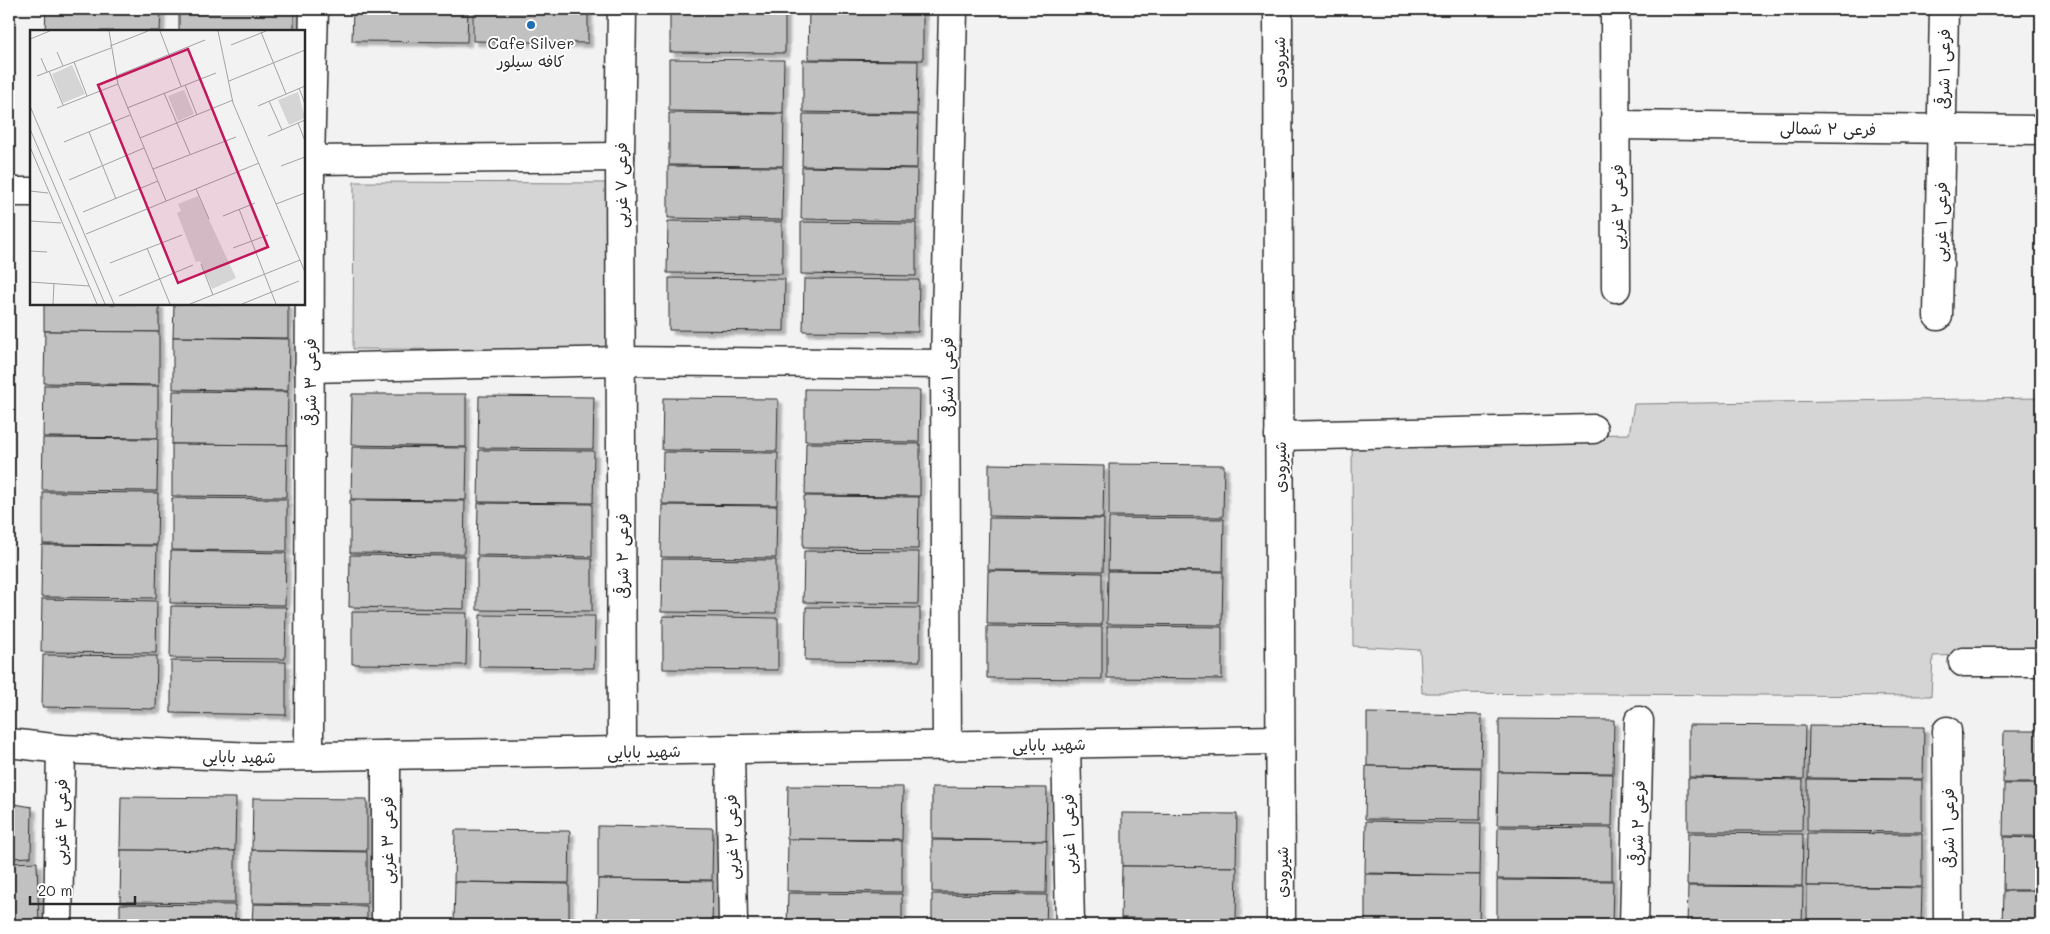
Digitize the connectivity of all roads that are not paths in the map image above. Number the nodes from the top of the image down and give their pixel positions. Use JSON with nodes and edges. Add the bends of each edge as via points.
{"nodes":[{"id":1,"x":314,"y":9,"type":"edge"},
{"id":2,"x":622,"y":9,"type":"edge"},
{"id":3,"x":953,"y":9,"type":"edge"},
{"id":4,"x":1278,"y":9,"type":"edge"},
{"id":5,"x":1615,"y":9,"type":"edge"},
{"id":6,"x":1944,"y":9,"type":"edge"},
{"id":7,"x":1616,"y":125,"type":"junction"},
{"id":8,"x":1942,"y":129,"type":"junction"},
{"id":9,"x":2041,"y":130,"type":"edge"},
{"id":10,"x":620,"y":157,"type":"junction"},
{"id":11,"x":310,"y":160,"type":"junction"},
{"id":12,"x":9,"y":192,"type":"edge"},
{"id":13,"x":30,"y":192,"type":"edge"},
{"id":14,"x":307,"y":193,"type":"edge"},
{"id":15,"x":1616,"y":288,"type":"dead end"},
{"id":16,"x":1938,"y":316,"type":"dead end"},
{"id":17,"x":621,"y":361,"type":"junction"},
{"id":18,"x":945,"y":364,"type":"junction"},
{"id":19,"x":309,"y":368,"type":"junction"},
{"id":20,"x":1593,"y":429,"type":"dead end"},
{"id":21,"x":1279,"y":436,"type":"junction"},
{"id":22,"x":1963,"y":662,"type":"dead end"},
{"id":23,"x":2041,"y":662,"type":"edge"},
{"id":24,"x":1639,"y":721,"type":"dead end"},
{"id":25,"x":1946,"y":731,"type":"dead end"},
{"id":26,"x":1280,"y":740,"type":"junction"},
{"id":27,"x":9,"y":742,"type":"edge"},
{"id":28,"x":1066,"y":744,"type":"junction"},
{"id":29,"x":947,"y":746,"type":"junction"},
{"id":30,"x":61,"y":749,"type":"junction"},
{"id":31,"x":730,"y":749,"type":"junction"},
{"id":32,"x":622,"y":751,"type":"junction"},
{"id":33,"x":386,"y":755,"type":"junction"},
{"id":34,"x":309,"y":756,"type":"junction"},
{"id":35,"x":58,"y":925,"type":"edge"},
{"id":36,"x":386,"y":925,"type":"edge"},
{"id":37,"x":733,"y":925,"type":"edge"},
{"id":38,"x":1070,"y":925,"type":"edge"},
{"id":39,"x":1281,"y":925,"type":"edge"},
{"id":40,"x":1634,"y":925,"type":"edge"},
{"id":41,"x":1948,"y":925,"type":"edge"}],
"edges":[{"from":1,"to":11,"type":"street","name":"فرعی ۳ شرقی"},
{"from":2,"to":10,"type":"street","name":"فرعی ۷ غربی"},
{"from":3,"to":18,"type":"street","name":"فرعی ۱ شرقی"},
{"from":4,"to":21,"type":"street","name":"شیرودی"},
{"from":5,"to":7,"type":"street"},
{"from":6,"to":8,"type":"street","name":"فرعی ۱ شرقی"},
{"from":7,"to":8,"type":"street","name":"فرعی ۲ شمالی"},
{"from":7,"to":15,"type":"street","name":"فرعی ۲ غربی"},
{"from":8,"to":9,"type":"street","name":"فرعی ۲ شمالی"},
{"from":8,"to":16,"type":"street","name":"فرعی ۱ غربی"},
{"from":10,"to":11,"type":"street"},
{"from":10,"to":17,"type":"street","name":"فرعی ۷ غربی"},
{"from":11,"to":14,"type":"street","name":"فرعی ۳ شرقی"},
{"from":12,"to":13,"type":"street"},
{"from":14,"to":19,"type":"street","name":"فرعی ۳ شرقی"},
{"from":17,"to":18,"type":"street"},
{"from":17,"to":19,"type":"street"},
{"from":17,"to":32,"type":"street","name":"فرعی ۲ شرقی"},
{"from":18,"to":29,"type":"street","name":"فرعی ۱ شرقی"},
{"from":19,"to":34,"type":"street","name":"فرعی ۳ شرقی"},
{"from":20,"to":21,"type":"street"},
{"from":21,"to":26,"type":"street","name":"شیرودی"},
{"from":22,"to":23,"type":"street"},
{"from":24,"to":40,"type":"street","name":"فرعی ۲ شرقی"},
{"from":25,"to":41,"type":"street","name":"فرعی ۱ شرقی"},
{"from":26,"to":28,"type":"street","name":"شهید بابایی"},
{"from":26,"to":39,"type":"street","name":"شیرودی"},
{"from":27,"to":30,"type":"street","name":"شهید بابایی"},
{"from":28,"to":29,"type":"street","name":"شهید بابایی"},
{"from":28,"to":38,"type":"street","name":"فرعی ۱ غربی"},
{"from":29,"to":31,"type":"street","name":"شهید بابایی"},
{"from":30,"to":34,"type":"street","name":"شهید بابایی"},
{"from":30,"to":35,"type":"street","name":"فرعی ۴ غربی"},
{"from":31,"to":32,"type":"street","name":"شهید بابایی"},
{"from":31,"to":37,"type":"street","name":"فرعی ۲ غربی"},
{"from":32,"to":33,"type":"street","name":"شهید بابایی"},
{"from":33,"to":34,"type":"street","name":"شهید بابایی"},
{"from":33,"to":36,"type":"street","name":"فرعی ۳ غربی"}]}
